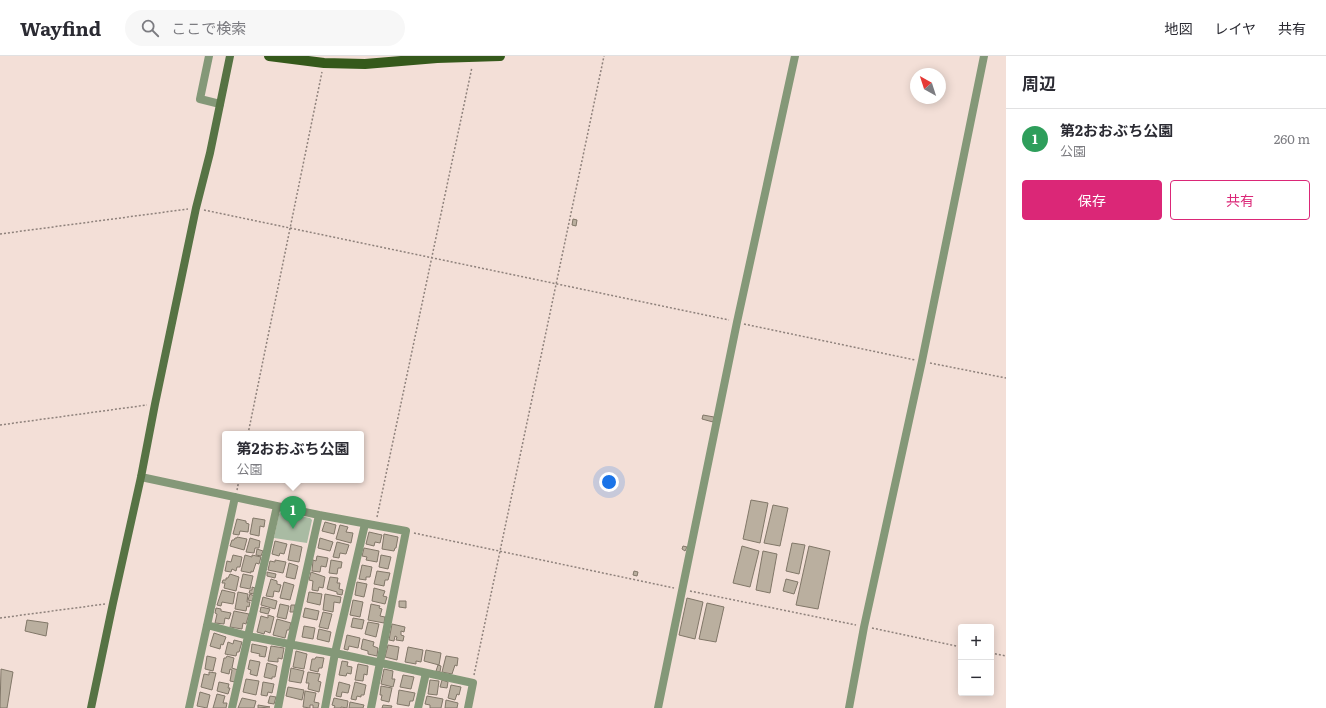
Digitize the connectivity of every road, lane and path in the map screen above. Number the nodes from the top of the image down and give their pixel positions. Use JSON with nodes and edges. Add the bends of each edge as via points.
{"nodes":[{"id":1,"x":209,"y":56,"type":"edge"},
{"id":2,"x":230,"y":56,"type":"edge"},
{"id":3,"x":269,"y":56,"type":"edge"},
{"id":4,"x":474,"y":56,"type":"edge"},
{"id":5,"x":500,"y":56,"type":"edge"},
{"id":6,"x":604,"y":56,"type":"edge"},
{"id":7,"x":795,"y":56,"type":"edge"},
{"id":8,"x":984,"y":56,"type":"edge"},
{"id":9,"x":437,"y":57,"type":"edge"},
{"id":10,"x":325,"y":59,"type":"edge"},
{"id":11,"x":220,"y":104,"type":"junction"},
{"id":12,"x":196,"y":208,"type":"junction"},
{"id":13,"x":290,"y":229,"type":"junction"},
{"id":14,"x":0,"y":234,"type":"edge"},
{"id":15,"x":432,"y":257,"type":"junction"},
{"id":16,"x":556,"y":283,"type":"junction"},
{"id":17,"x":737,"y":322,"type":"junction"},
{"id":18,"x":922,"y":361,"type":"junction"},
{"id":19,"x":1006,"y":378,"type":"edge"},
{"id":20,"x":155,"y":404,"type":"junction"},
{"id":21,"x":0,"y":425,"type":"edge"},
{"id":22,"x":249,"y":431,"type":"edge"},
{"id":23,"x":142,"y":477,"type":"junction"},
{"id":24,"x":238,"y":483,"type":"edge"},
{"id":25,"x":235,"y":497,"type":"junction"},
{"id":26,"x":277,"y":506,"type":"junction"},
{"id":27,"x":319,"y":515,"type":"junction"},
{"id":28,"x":365,"y":524,"type":"junction"},
{"id":29,"x":375,"y":527,"type":"junction"},
{"id":30,"x":112,"y":603,"type":"junction"},
{"id":31,"x":0,"y":618,"type":"edge"},
{"id":32,"x":208,"y":625,"type":"junction"},
{"id":33,"x":248,"y":636,"type":"junction"},
{"id":34,"x":290,"y":645,"type":"junction"},
{"id":35,"x":335,"y":653,"type":"junction"},
{"id":36,"x":994,"y":654,"type":"edge"},
{"id":37,"x":1006,"y":656,"type":"edge"},
{"id":38,"x":380,"y":663,"type":"junction"},
{"id":39,"x":426,"y":673,"type":"junction"},
{"id":40,"x":473,"y":684,"type":"junction"},
{"id":41,"x":91,"y":708,"type":"edge"},
{"id":42,"x":189,"y":708,"type":"edge"},
{"id":43,"x":232,"y":708,"type":"edge"},
{"id":44,"x":278,"y":708,"type":"edge"},
{"id":45,"x":325,"y":708,"type":"edge"},
{"id":46,"x":371,"y":708,"type":"edge"},
{"id":47,"x":418,"y":708,"type":"edge"},
{"id":48,"x":468,"y":708,"type":"edge"},
{"id":49,"x":658,"y":708,"type":"edge"},
{"id":50,"x":849,"y":708,"type":"edge"}],
"edges":[{"from":1,"to":11,"type":"street","via":[[200,99]]},
{"from":2,"to":11,"type":"street"},
{"from":3,"to":10,"type":"main road"},
{"from":4,"to":5,"type":"main road"},
{"from":4,"to":9,"type":"main road"},
{"from":4,"to":15,"type":"path"},
{"from":6,"to":16,"type":"path"},
{"from":7,"to":17,"type":"street"},
{"from":8,"to":18,"type":"street"},
{"from":9,"to":10,"type":"main road","via":[[365,64]]},
{"from":10,"to":13,"type":"path"},
{"from":11,"to":12,"type":"street"},
{"from":12,"to":13,"type":"path"},
{"from":12,"to":14,"type":"path"},
{"from":12,"to":20,"type":"street"},
{"from":13,"to":15,"type":"path"},
{"from":13,"to":22,"type":"path"},
{"from":15,"to":16,"type":"path"},
{"from":15,"to":29,"type":"path"},
{"from":16,"to":17,"type":"path"},
{"from":16,"to":40,"type":"path"},
{"from":17,"to":18,"type":"path"},
{"from":17,"to":49,"type":"street"},
{"from":18,"to":19,"type":"path"},
{"from":18,"to":50,"type":"street"},
{"from":20,"to":21,"type":"path"},
{"from":20,"to":23,"type":"street"},
{"from":23,"to":25,"type":"street"},
{"from":23,"to":30,"type":"street"},
{"from":24,"to":25,"type":"path"},
{"from":25,"to":26,"type":"street"},
{"from":25,"to":32,"type":"street"},
{"from":26,"to":27,"type":"street"},
{"from":26,"to":33,"type":"street"},
{"from":27,"to":28,"type":"street"},
{"from":27,"to":34,"type":"street"},
{"from":28,"to":29,"type":"street"},
{"from":28,"to":35,"type":"street"},
{"from":29,"to":38,"type":"street","via":[[406,532]]},
{"from":30,"to":31,"type":"path"},
{"from":30,"to":41,"type":"street"},
{"from":32,"to":33,"type":"street"},
{"from":32,"to":42,"type":"street"},
{"from":33,"to":34,"type":"street"},
{"from":33,"to":43,"type":"street"},
{"from":34,"to":35,"type":"street"},
{"from":34,"to":44,"type":"street"},
{"from":35,"to":38,"type":"street"},
{"from":35,"to":45,"type":"street"},
{"from":36,"to":37,"type":"path"},
{"from":38,"to":39,"type":"street"},
{"from":38,"to":46,"type":"street"},
{"from":39,"to":40,"type":"street"},
{"from":39,"to":47,"type":"street"},
{"from":40,"to":48,"type":"street"}]}
